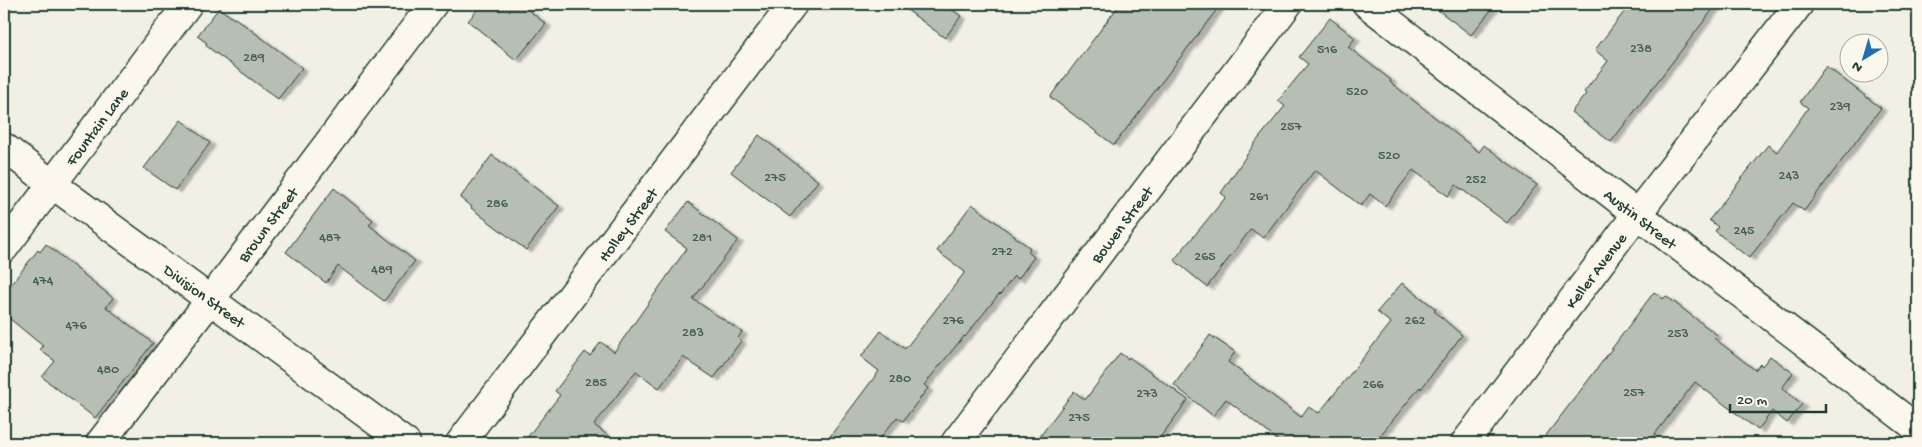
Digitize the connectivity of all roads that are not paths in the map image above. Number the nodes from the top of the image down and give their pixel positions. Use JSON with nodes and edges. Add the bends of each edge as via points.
{"nodes":[{"id":1,"x":188,"y":4,"type":"edge"},
{"id":2,"x":433,"y":4,"type":"edge"},
{"id":3,"x":793,"y":4,"type":"edge"},
{"id":4,"x":1288,"y":4,"type":"edge"},
{"id":5,"x":1367,"y":4,"type":"edge"},
{"id":6,"x":1799,"y":4,"type":"edge"},
{"id":7,"x":4,"y":147,"type":"edge"},
{"id":8,"x":52,"y":184,"type":"junction"},
{"id":9,"x":1637,"y":214,"type":"junction"},
{"id":10,"x":4,"y":248,"type":"edge"},
{"id":11,"x":211,"y":299,"type":"junction"},
{"id":12,"x":1918,"y":429,"type":"edge"},
{"id":13,"x":100,"y":443,"type":"edge"},
{"id":14,"x":406,"y":443,"type":"edge"},
{"id":15,"x":460,"y":443,"type":"edge"},
{"id":16,"x":955,"y":443,"type":"edge"},
{"id":17,"x":1466,"y":443,"type":"edge"}],
"edges":[{"from":1,"to":8,"type":"street","name":"Fountain Lane"},
{"from":2,"to":11,"type":"street","name":"Brown Street"},
{"from":3,"to":15,"type":"street","name":"Holley Street"},
{"from":4,"to":16,"type":"street","name":"Bowen Street"},
{"from":5,"to":9,"type":"street","name":"Austin Street"},
{"from":6,"to":9,"type":"street","name":"Keller Avenue"},
{"from":7,"to":8,"type":"street","name":"Division Street"},
{"from":8,"to":10,"type":"street","name":"Fountain Lane"},
{"from":8,"to":11,"type":"street","name":"Division Street"},
{"from":9,"to":12,"type":"street","name":"Austin Street"},
{"from":9,"to":17,"type":"street","name":"Keller Avenue"},
{"from":11,"to":13,"type":"street","name":"Brown Street"},
{"from":11,"to":14,"type":"street","name":"Division Street"}]}
